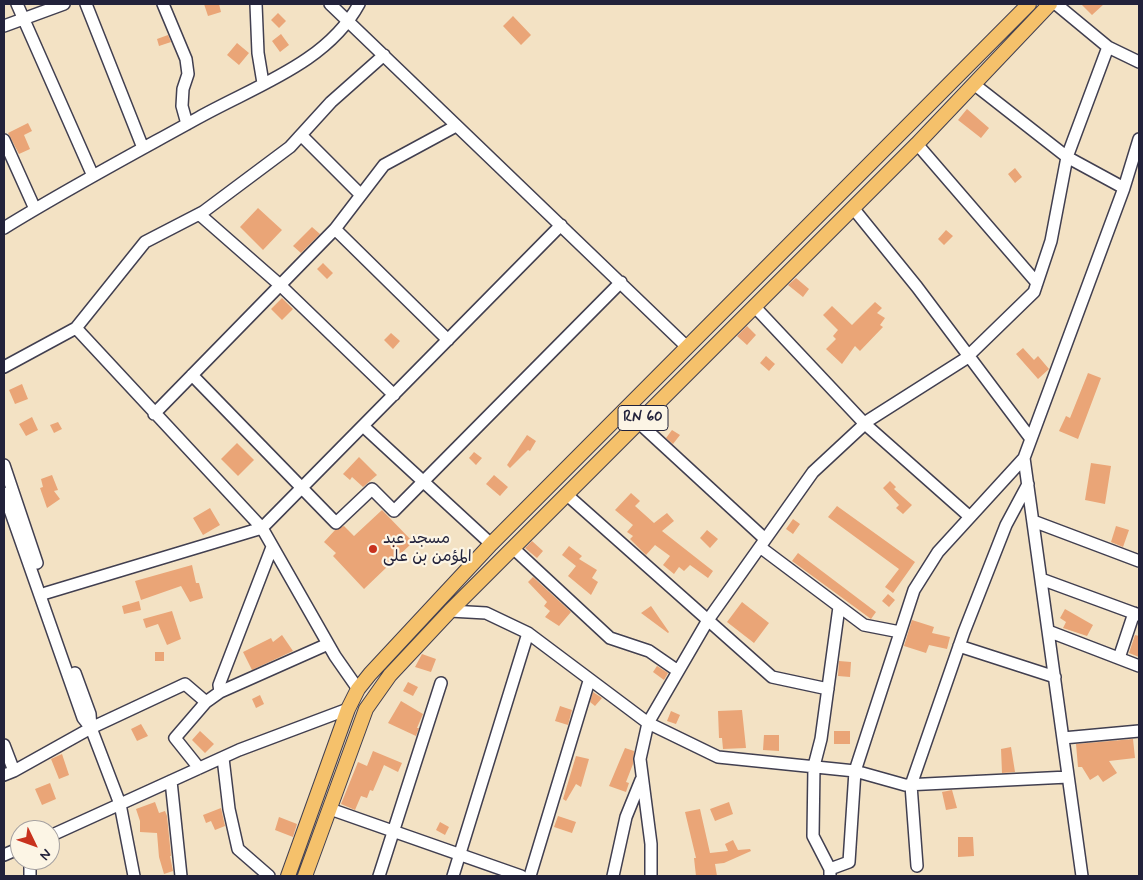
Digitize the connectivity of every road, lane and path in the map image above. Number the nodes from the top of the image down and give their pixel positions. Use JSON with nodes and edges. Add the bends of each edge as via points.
{"nodes":[{"id":1,"x":17,"y":4,"type":"edge"},
{"id":2,"x":64,"y":4,"type":"edge"},
{"id":3,"x":86,"y":4,"type":"edge"},
{"id":4,"x":163,"y":4,"type":"edge"},
{"id":5,"x":256,"y":4,"type":"edge"},
{"id":6,"x":330,"y":4,"type":"edge"},
{"id":7,"x":360,"y":4,"type":"edge"},
{"id":8,"x":1029,"y":4,"type":"edge"},
{"id":9,"x":1050,"y":4,"type":"edge"},
{"id":10,"x":1056,"y":4,"type":"edge"},
{"id":11,"x":23,"y":18,"type":"junction"},
{"id":12,"x":349,"y":23,"type":"junction"},
{"id":13,"x":4,"y":26,"type":"edge"},
{"id":14,"x":1108,"y":47,"type":"junction"},
{"id":15,"x":384,"y":55,"type":"junction"},
{"id":16,"x":1139,"y":62,"type":"edge"},
{"id":17,"x":263,"y":83,"type":"junction"},
{"id":18,"x":974,"y":85,"type":"junction"},
{"id":19,"x":187,"y":124,"type":"junction"},
{"id":20,"x":456,"y":126,"type":"junction"},
{"id":21,"x":301,"y":135,"type":"junction"},
{"id":22,"x":1139,"y":139,"type":"edge"},
{"id":23,"x":4,"y":140,"type":"edge"},
{"id":24,"x":917,"y":144,"type":"junction"},
{"id":25,"x":143,"y":148,"type":"junction"},
{"id":26,"x":1067,"y":157,"type":"junction"},
{"id":27,"x":1134,"y":168,"type":"edge"},
{"id":28,"x":93,"y":176,"type":"junction"},
{"id":29,"x":1124,"y":188,"type":"junction"},
{"id":30,"x":361,"y":195,"type":"junction"},
{"id":31,"x":853,"y":208,"type":"junction"},
{"id":32,"x":35,"y":209,"type":"junction"},
{"id":33,"x":199,"y":214,"type":"junction"},
{"id":34,"x":561,"y":225,"type":"junction"},
{"id":35,"x":4,"y":228,"type":"edge"},
{"id":36,"x":335,"y":228,"type":"junction"},
{"id":37,"x":621,"y":282,"type":"junction"},
{"id":38,"x":1037,"y":283,"type":"junction"},
{"id":39,"x":280,"y":285,"type":"junction"},
{"id":40,"x":754,"y":306,"type":"junction"},
{"id":41,"x":76,"y":328,"type":"junction"},
{"id":42,"x":448,"y":340,"type":"junction"},
{"id":43,"x":687,"y":347,"type":"junction"},
{"id":44,"x":969,"y":356,"type":"junction"},
{"id":45,"x":4,"y":367,"type":"edge"},
{"id":46,"x":192,"y":375,"type":"junction"},
{"id":47,"x":394,"y":395,"type":"junction"},
{"id":48,"x":154,"y":414,"type":"junction"},
{"id":49,"x":638,"y":422,"type":"junction"},
{"id":50,"x":865,"y":424,"type":"junction"},
{"id":51,"x":363,"y":426,"type":"junction"},
{"id":52,"x":1031,"y":440,"type":"junction"},
{"id":53,"x":1024,"y":458,"type":"junction"},
{"id":54,"x":4,"y":464,"type":"edge"},
{"id":55,"x":422,"y":483,"type":"junction"},
{"id":56,"x":1028,"y":484,"type":"junction"},
{"id":57,"x":302,"y":488,"type":"junction"},
{"id":58,"x":4,"y":493,"type":"edge"},
{"id":59,"x":566,"y":494,"type":"junction"},
{"id":60,"x":970,"y":517,"type":"junction"},
{"id":61,"x":1033,"y":521,"type":"junction"},
{"id":62,"x":262,"y":528,"type":"junction"},
{"id":63,"x":762,"y":543,"type":"junction"},
{"id":64,"x":490,"y":544,"type":"junction"},
{"id":65,"x":272,"y":546,"type":"junction"},
{"id":66,"x":513,"y":548,"type":"junction"},
{"id":67,"x":1139,"y":561,"type":"edge"},
{"id":68,"x":1041,"y":578,"type":"junction"},
{"id":69,"x":46,"y":593,"type":"junction"},
{"id":70,"x":839,"y":607,"type":"junction"},
{"id":71,"x":450,"y":611,"type":"junction"},
{"id":72,"x":1137,"y":614,"type":"edge"},
{"id":73,"x":708,"y":620,"type":"junction"},
{"id":74,"x":1048,"y":630,"type":"junction"},
{"id":75,"x":900,"y":632,"type":"junction"},
{"id":76,"x":528,"y":633,"type":"junction"},
{"id":77,"x":328,"y":644,"type":"junction"},
{"id":78,"x":959,"y":646,"type":"junction"},
{"id":79,"x":1118,"y":658,"type":"junction"},
{"id":80,"x":1139,"y":666,"type":"edge"},
{"id":81,"x":678,"y":671,"type":"junction"},
{"id":82,"x":1055,"y":677,"type":"junction"},
{"id":83,"x":589,"y":681,"type":"junction"},
{"id":84,"x":441,"y":683,"type":"dead end"},
{"id":85,"x":358,"y":690,"type":"junction"},
{"id":86,"x":828,"y":690,"type":"junction"},
{"id":87,"x":220,"y":692,"type":"junction"},
{"id":88,"x":206,"y":702,"type":"junction"},
{"id":89,"x":348,"y":709,"type":"junction"},
{"id":90,"x":648,"y":723,"type":"junction"},
{"id":91,"x":91,"y":728,"type":"junction"},
{"id":92,"x":1139,"y":731,"type":"edge"},
{"id":93,"x":1063,"y":738,"type":"junction"},
{"id":94,"x":4,"y":745,"type":"edge"},
{"id":95,"x":223,"y":758,"type":"junction"},
{"id":96,"x":814,"y":766,"type":"junction"},
{"id":97,"x":199,"y":768,"type":"junction"},
{"id":98,"x":856,"y":771,"type":"junction"},
{"id":99,"x":9,"y":773,"type":"edge"},
{"id":100,"x":642,"y":777,"type":"junction"},
{"id":101,"x":1068,"y":777,"type":"junction"},
{"id":102,"x":171,"y":781,"type":"junction"},
{"id":103,"x":911,"y":785,"type":"junction"},
{"id":104,"x":120,"y":804,"type":"junction"},
{"id":105,"x":330,"y":809,"type":"junction"},
{"id":106,"x":394,"y":830,"type":"junction"},
{"id":107,"x":60,"y":831,"type":"edge"},
{"id":108,"x":460,"y":854,"type":"junction"},
{"id":109,"x":917,"y":866,"type":"dead end"},
{"id":110,"x":830,"y":873,"type":"edge"},
{"id":111,"x":134,"y":876,"type":"edge"},
{"id":112,"x":181,"y":876,"type":"edge"},
{"id":113,"x":270,"y":876,"type":"edge"},
{"id":114,"x":288,"y":876,"type":"edge"},
{"id":115,"x":305,"y":876,"type":"edge"},
{"id":116,"x":379,"y":876,"type":"edge"},
{"id":117,"x":453,"y":876,"type":"edge"},
{"id":118,"x":521,"y":876,"type":"edge"},
{"id":119,"x":530,"y":876,"type":"edge"},
{"id":120,"x":613,"y":876,"type":"edge"},
{"id":121,"x":651,"y":876,"type":"edge"},
{"id":122,"x":1082,"y":876,"type":"edge"}],
"edges":[{"from":1,"to":11,"type":"street"},
{"from":2,"to":11,"type":"street"},
{"from":3,"to":25,"type":"street"},
{"from":4,"to":19,"type":"street","via":[[186,59],[188,74],[182,106]]},
{"from":5,"to":17,"type":"street"},
{"from":6,"to":12,"type":"street"},
{"from":7,"to":12,"type":"street"},
{"from":8,"to":43,"type":"main road","number":"RN 60"},
{"from":9,"to":18,"type":"main road","number":"RN 60"},
{"from":10,"to":14,"type":"street"},
{"from":11,"to":13,"type":"street"},
{"from":11,"to":28,"type":"street"},
{"from":12,"to":15,"type":"street"},
{"from":12,"to":17,"type":"street","via":[[323,49]]},
{"from":14,"to":16,"type":"street"},
{"from":14,"to":26,"type":"street"},
{"from":15,"to":20,"type":"street"},
{"from":15,"to":21,"type":"street","via":[[331,102]]},
{"from":17,"to":19,"type":"street"},
{"from":18,"to":24,"type":"main road","number":"RN 60"},
{"from":18,"to":26,"type":"street"},
{"from":19,"to":25,"type":"street"},
{"from":20,"to":30,"type":"street","via":[[384,165]]},
{"from":20,"to":34,"type":"street"},
{"from":21,"to":30,"type":"street"},
{"from":21,"to":33,"type":"street","via":[[290,147]]},
{"from":22,"to":27,"type":"street"},
{"from":23,"to":32,"type":"street"},
{"from":24,"to":31,"type":"main road","number":"RN 60"},
{"from":24,"to":38,"type":"street"},
{"from":25,"to":28,"type":"street"},
{"from":26,"to":29,"type":"street"},
{"from":26,"to":38,"type":"street","via":[[1051,241]]},
{"from":27,"to":29,"type":"street"},
{"from":28,"to":32,"type":"street"},
{"from":29,"to":52,"type":"street"},
{"from":30,"to":36,"type":"street"},
{"from":31,"to":40,"type":"main road","number":"RN 60"},
{"from":31,"to":44,"type":"street"},
{"from":32,"to":35,"type":"street"},
{"from":33,"to":39,"type":"street"},
{"from":33,"to":41,"type":"street","via":[[145,242]]},
{"from":34,"to":37,"type":"street"},
{"from":34,"to":42,"type":"street"},
{"from":36,"to":39,"type":"street"},
{"from":36,"to":42,"type":"street"},
{"from":37,"to":43,"type":"street"},
{"from":37,"to":55,"type":"street"},
{"from":38,"to":44,"type":"street","via":[[1034,292]]},
{"from":39,"to":46,"type":"street"},
{"from":39,"to":47,"type":"street"},
{"from":40,"to":49,"type":"main road","number":"RN 60"},
{"from":40,"to":50,"type":"street"},
{"from":41,"to":45,"type":"street"},
{"from":41,"to":48,"type":"street"},
{"from":42,"to":47,"type":"street"},
{"from":43,"to":64,"type":"main road","number":"RN 60"},
{"from":44,"to":50,"type":"street"},
{"from":44,"to":52,"type":"street"},
{"from":46,"to":48,"type":"street"},
{"from":46,"to":57,"type":"street"},
{"from":47,"to":51,"type":"street"},
{"from":48,"to":62,"type":"street"},
{"from":49,"to":59,"type":"main road","number":"RN 60"},
{"from":49,"to":63,"type":"street"},
{"from":50,"to":60,"type":"street"},
{"from":50,"to":63,"type":"street","via":[[813,472]]},
{"from":51,"to":55,"type":"street"},
{"from":51,"to":57,"type":"street"},
{"from":52,"to":53,"type":"street"},
{"from":53,"to":56,"type":"street"},
{"from":53,"to":60,"type":"street"},
{"from":54,"to":69,"type":"street"},
{"from":55,"to":57,"type":"street","via":[[394,511],[372,489],[336,523]]},
{"from":55,"to":64,"type":"street"},
{"from":56,"to":61,"type":"street"},
{"from":56,"to":78,"type":"street","via":[[1006,525]]},
{"from":57,"to":62,"type":"street"},
{"from":58,"to":91,"type":"street","via":[[83,718]]},
{"from":59,"to":66,"type":"main road","number":"RN 60"},
{"from":59,"to":73,"type":"street"},
{"from":60,"to":75,"type":"street","via":[[938,552],[914,590]]},
{"from":61,"to":67,"type":"street"},
{"from":61,"to":68,"type":"street"},
{"from":62,"to":65,"type":"street"},
{"from":62,"to":69,"type":"street"},
{"from":63,"to":70,"type":"street"},
{"from":63,"to":73,"type":"street"},
{"from":64,"to":85,"type":"main road","number":"RN 60"},
{"from":65,"to":77,"type":"street"},
{"from":65,"to":87,"type":"street","via":[[219,685]]},
{"from":66,"to":71,"type":"main road","number":"RN 60"},
{"from":66,"to":81,"type":"street","via":[[610,638],[649,651]]},
{"from":68,"to":72,"type":"street"},
{"from":68,"to":74,"type":"street"},
{"from":69,"to":91,"type":"street","via":[[90,714]]},
{"from":70,"to":75,"type":"street","via":[[864,625]]},
{"from":70,"to":86,"type":"street"},
{"from":71,"to":76,"type":"street","via":[[486,613]]},
{"from":71,"to":105,"type":"main road","number":"RN 60","via":[[390,674],[371,699]]},
{"from":72,"to":79,"type":"street"},
{"from":73,"to":81,"type":"street"},
{"from":73,"to":86,"type":"street","via":[[772,677]]},
{"from":74,"to":79,"type":"street"},
{"from":74,"to":82,"type":"street"},
{"from":75,"to":98,"type":"street"},
{"from":76,"to":83,"type":"street"},
{"from":76,"to":108,"type":"street"},
{"from":77,"to":85,"type":"street"},
{"from":77,"to":87,"type":"street"},
{"from":78,"to":82,"type":"street"},
{"from":78,"to":103,"type":"street"},
{"from":79,"to":80,"type":"street"},
{"from":81,"to":90,"type":"street"},
{"from":82,"to":93,"type":"street"},
{"from":83,"to":90,"type":"street"},
{"from":83,"to":119,"type":"street"},
{"from":84,"to":106,"type":"street"},
{"from":85,"to":89,"type":"main road","number":"RN 60"},
{"from":86,"to":96,"type":"street"},
{"from":87,"to":88,"type":"street"},
{"from":88,"to":91,"type":"street","via":[[185,684]]},
{"from":88,"to":97,"type":"street","via":[[175,738]]},
{"from":89,"to":95,"type":"street"},
{"from":89,"to":114,"type":"main road","number":"RN 60"},
{"from":90,"to":96,"type":"street","via":[[718,757]]},
{"from":90,"to":100,"type":"street","via":[[640,760]]},
{"from":91,"to":99,"type":"street"},
{"from":91,"to":104,"type":"street"},
{"from":92,"to":93,"type":"street"},
{"from":93,"to":101,"type":"street"},
{"from":94,"to":99,"type":"street"},
{"from":95,"to":97,"type":"street"},
{"from":95,"to":113,"type":"street","via":[[238,849]]},
{"from":96,"to":98,"type":"street"},
{"from":96,"to":110,"type":"street","via":[[813,836]]},
{"from":97,"to":102,"type":"street"},
{"from":98,"to":103,"type":"street"},
{"from":98,"to":110,"type":"street","via":[[849,862]]},
{"from":100,"to":120,"type":"street","via":[[626,817]]},
{"from":100,"to":121,"type":"street","via":[[651,844]]},
{"from":101,"to":103,"type":"street"},
{"from":101,"to":122,"type":"street"},
{"from":102,"to":104,"type":"street"},
{"from":102,"to":112,"type":"street"},
{"from":103,"to":109,"type":"street"},
{"from":104,"to":107,"type":"street"},
{"from":104,"to":111,"type":"street"},
{"from":105,"to":106,"type":"street"},
{"from":105,"to":115,"type":"main road","number":"RN 60"},
{"from":106,"to":108,"type":"street"},
{"from":106,"to":116,"type":"street"},
{"from":108,"to":117,"type":"street"},
{"from":108,"to":118,"type":"street"}]}
